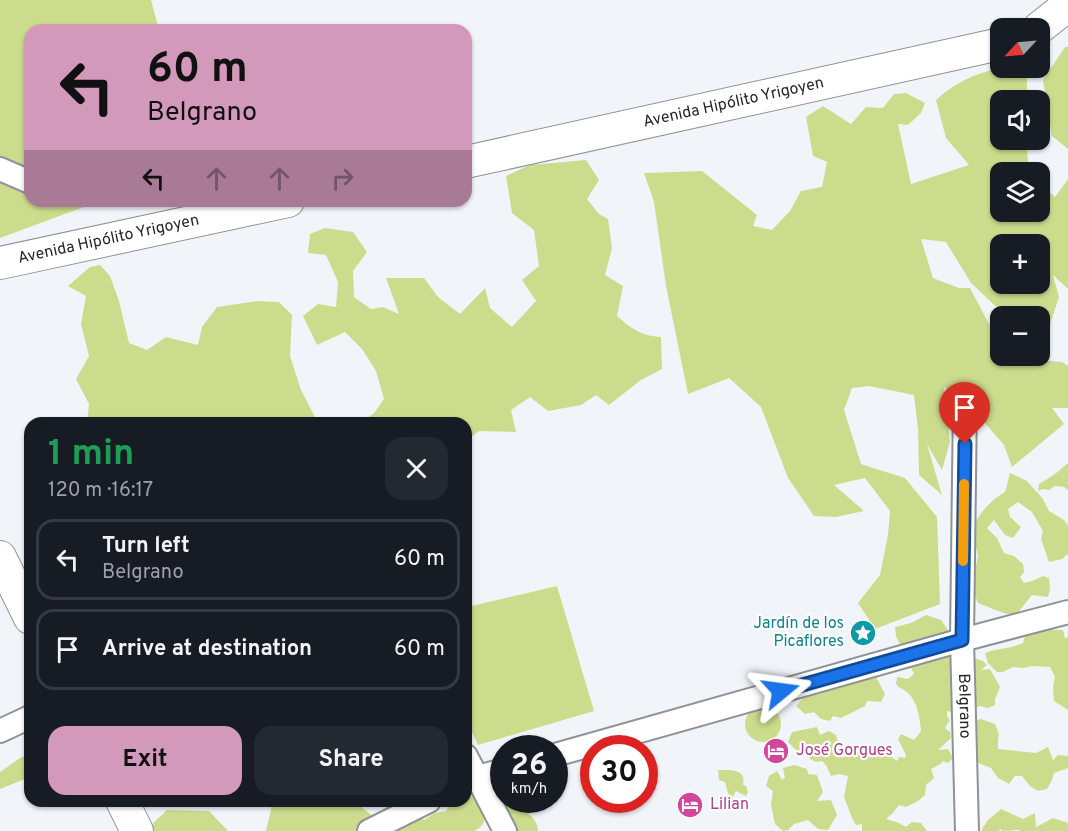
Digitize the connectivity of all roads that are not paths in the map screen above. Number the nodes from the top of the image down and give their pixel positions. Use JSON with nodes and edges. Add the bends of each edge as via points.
{"nodes":[{"id":1,"x":1068,"y":5,"type":"edge"},
{"id":2,"x":1050,"y":19,"type":"edge"},
{"id":3,"x":990,"y":46,"type":"edge"},
{"id":4,"x":472,"y":161,"type":"edge"},
{"id":5,"x":0,"y":169,"type":"edge"},
{"id":6,"x":24,"y":179,"type":"edge"},
{"id":7,"x":260,"y":207,"type":"edge"},
{"id":8,"x":0,"y":263,"type":"edge"},
{"id":9,"x":965,"y":400,"type":"dead end"},
{"id":10,"x":0,"y":557,"type":"edge"},
{"id":11,"x":24,"y":606,"type":"edge"},
{"id":12,"x":1068,"y":612,"type":"edge"},
{"id":13,"x":962,"y":640,"type":"junction"},
{"id":14,"x":24,"y":720,"type":"edge"},
{"id":15,"x":0,"y":731,"type":"edge"},
{"id":16,"x":568,"y":751,"type":"edge"},
{"id":17,"x":490,"y":774,"type":"edge"},
{"id":18,"x":472,"y":780,"type":"edge"},
{"id":19,"x":125,"y":807,"type":"edge"},
{"id":20,"x":417,"y":807,"type":"edge"},
{"id":21,"x":137,"y":831,"type":"edge"},
{"id":22,"x":369,"y":831,"type":"edge"},
{"id":23,"x":505,"y":831,"type":"edge"},
{"id":24,"x":967,"y":831,"type":"edge"}],
"edges":[{"from":1,"to":2,"type":"main road"},
{"from":3,"to":4,"type":"main road","name":"Avenida Hipólito Yrigoyen"},
{"from":5,"to":6,"type":"street"},
{"from":7,"to":8,"type":"main road","name":"Avenida Hipólito Yrigoyen"},
{"from":9,"to":13,"type":"street","name":"Belgrano"},
{"from":10,"to":11,"type":"main road"},
{"from":12,"to":13,"type":"street"},
{"from":13,"to":16,"type":"street"},
{"from":13,"to":24,"type":"street","name":"Belgrano"},
{"from":14,"to":15,"type":"street"},
{"from":17,"to":18,"type":"street"},
{"from":18,"to":23,"type":"street"},
{"from":19,"to":21,"type":"main road"},
{"from":20,"to":22,"type":"street"}]}
